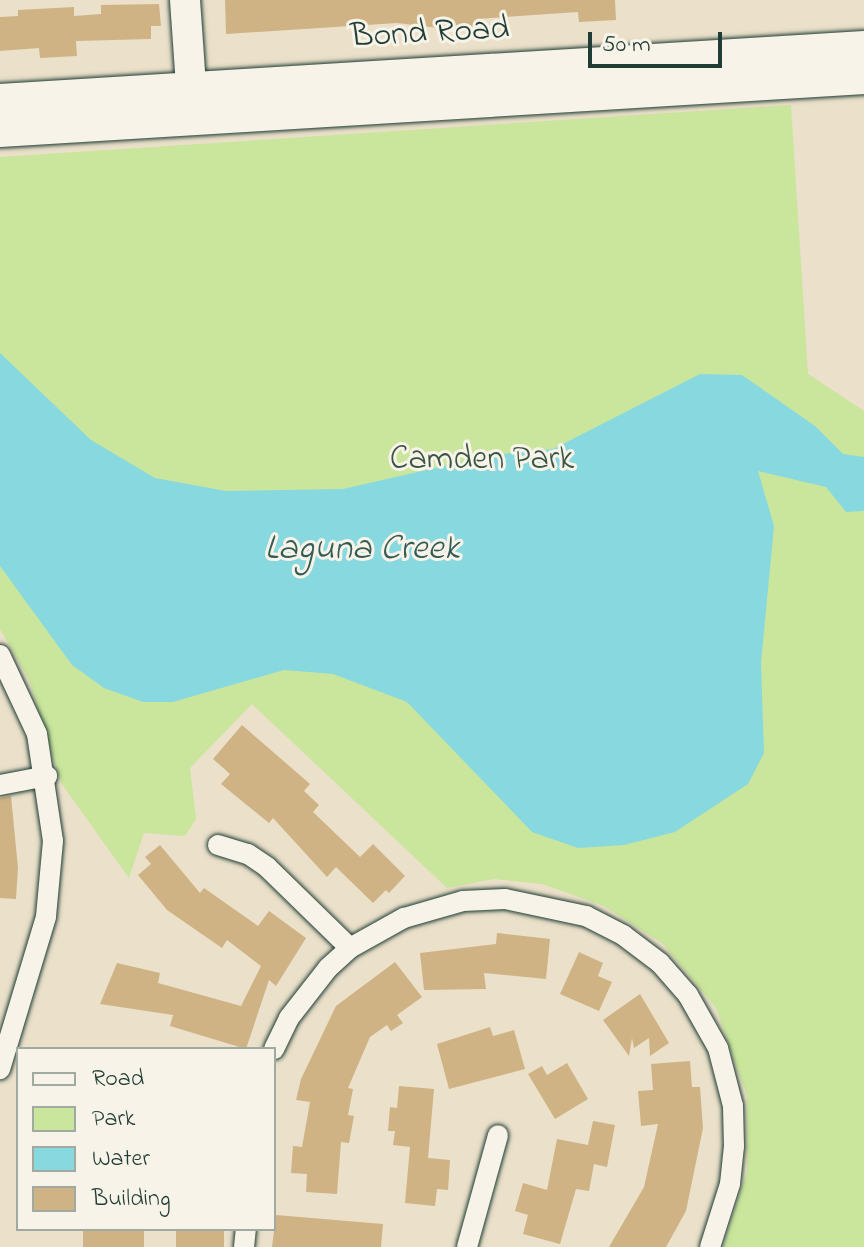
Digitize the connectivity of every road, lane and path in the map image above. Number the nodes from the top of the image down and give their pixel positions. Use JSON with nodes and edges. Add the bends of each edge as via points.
{"nodes":[{"id":1,"x":185,"y":0,"type":"edge"},
{"id":2,"x":864,"y":47,"type":"edge"},
{"id":3,"x":864,"y":78,"type":"edge"},
{"id":4,"x":0,"y":100,"type":"edge"},
{"id":5,"x":191,"y":101,"type":"junction"},
{"id":6,"x":0,"y":131,"type":"edge"},
{"id":7,"x":0,"y":655,"type":"edge"},
{"id":8,"x":47,"y":776,"type":"junction"},
{"id":9,"x":0,"y":785,"type":"edge"},
{"id":10,"x":218,"y":845,"type":"dead end"},
{"id":11,"x":350,"y":948,"type":"junction"},
{"id":12,"x":275,"y":1047,"type":"edge"},
{"id":13,"x":0,"y":1069,"type":"edge"},
{"id":14,"x":498,"y":1135,"type":"dead end"},
{"id":15,"x":467,"y":1247,"type":"edge"},
{"id":16,"x":710,"y":1247,"type":"edge"}],
"edges":[{"from":1,"to":5,"type":"street"},
{"from":2,"to":5,"type":"main road","name":"Bond Road"},
{"from":3,"to":5,"type":"main road","name":"Bond Road"},
{"from":4,"to":5,"type":"main road","name":"Bond Road"},
{"from":5,"to":6,"type":"main road","name":"Bond Road"},
{"from":7,"to":8,"type":"street","via":[[23,699]]},
{"from":8,"to":9,"type":"street"},
{"from":8,"to":13,"type":"street","via":[[53,841],[46,917]]},
{"from":10,"to":11,"type":"street","via":[[248,854],[267,867]]},
{"from":11,"to":12,"type":"street","via":[[302,1000]]},
{"from":11,"to":16,"type":"street","via":[[423,910],[505,899],[586,916],[643,949],[700,1012],[729,1086],[732,1175]]},
{"from":14,"to":15,"type":"street"}]}
